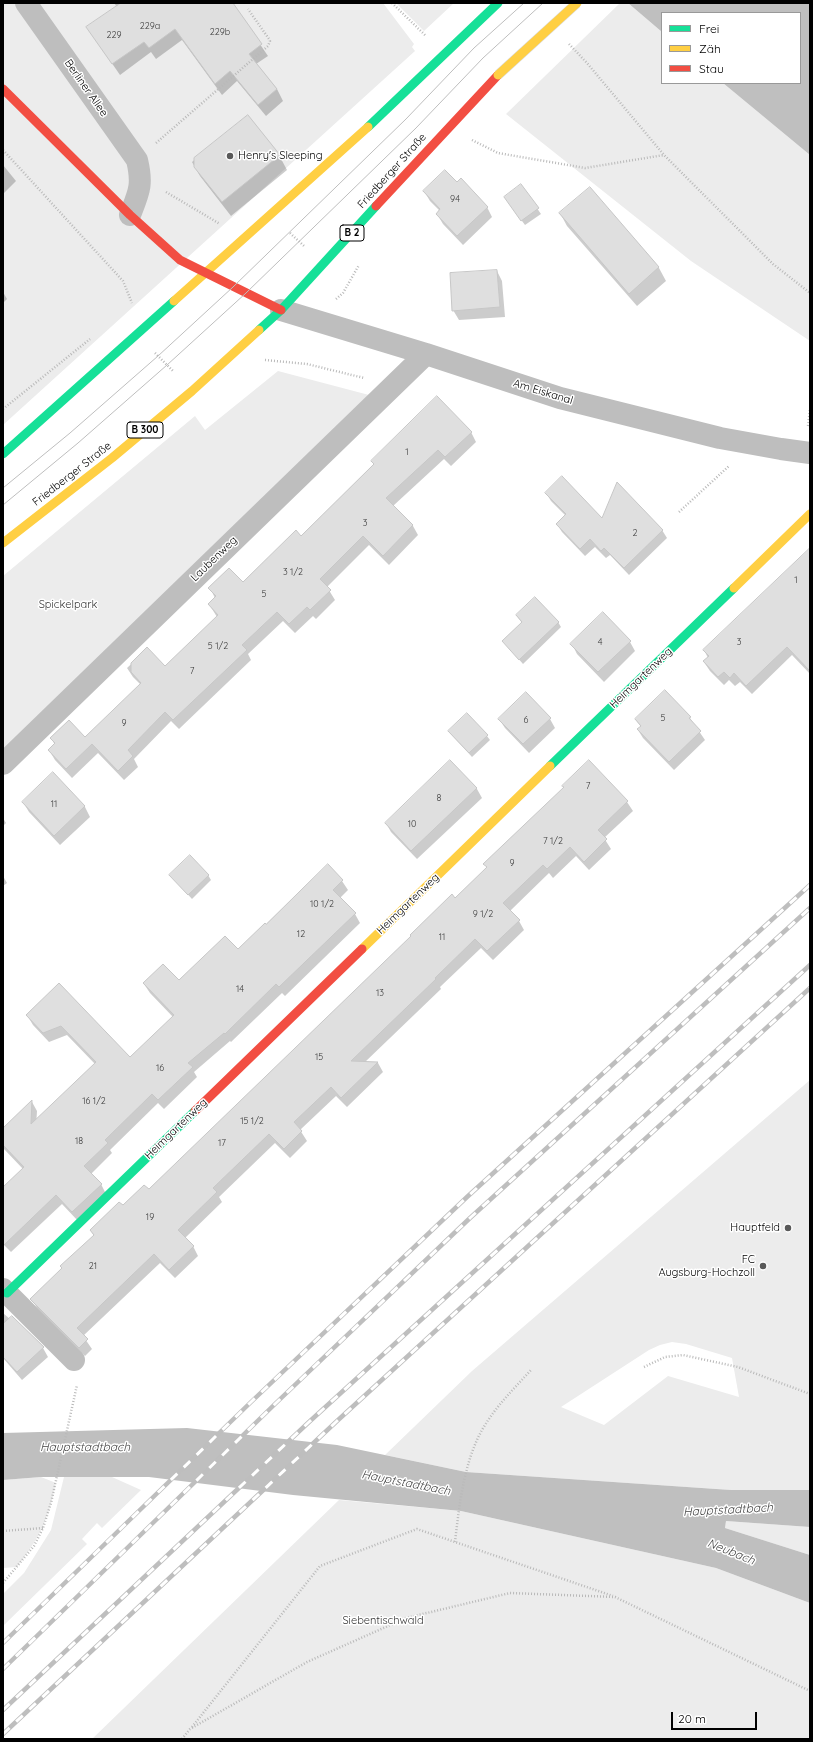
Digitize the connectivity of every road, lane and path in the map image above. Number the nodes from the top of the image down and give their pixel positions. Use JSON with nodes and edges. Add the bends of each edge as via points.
{"nodes":[{"id":1,"x":26,"y":3,"type":"edge"},
{"id":2,"x":392,"y":3,"type":"edge"},
{"id":3,"x":498,"y":3,"type":"edge"},
{"id":4,"x":577,"y":3,"type":"edge"},
{"id":5,"x":248,"y":9,"type":"dead end"},
{"id":6,"x":430,"y":40,"type":"dead end"},
{"id":7,"x":587,"y":63,"type":"dead end"},
{"id":8,"x":3,"y":89,"type":"edge"},
{"id":9,"x":466,"y":136,"type":"dead end"},
{"id":10,"x":3,"y":150,"type":"edge"},
{"id":11,"x":664,"y":155,"type":"junction"},
{"id":12,"x":139,"y":167,"type":"junction"},
{"id":13,"x":130,"y":215,"type":"junction"},
{"id":14,"x":270,"y":215,"type":"junction"},
{"id":15,"x":222,"y":225,"type":"dead end"},
{"id":16,"x":324,"y":264,"type":"junction"},
{"id":17,"x":360,"y":264,"type":"dead end"},
{"id":18,"x":205,"y":274,"type":"junction"},
{"id":19,"x":348,"y":284,"type":"junction"},
{"id":20,"x":343,"y":293,"type":"dead end"},
{"id":21,"x":810,"y":293,"type":"edge"},
{"id":22,"x":281,"y":310,"type":"junction"},
{"id":23,"x":137,"y":334,"type":"junction"},
{"id":24,"x":94,"y":335,"type":"dead end"},
{"id":25,"x":426,"y":354,"type":"junction"},
{"id":26,"x":264,"y":360,"type":"dead end"},
{"id":27,"x":396,"y":383,"type":"junction"},
{"id":28,"x":192,"y":391,"type":"junction"},
{"id":29,"x":3,"y":409,"type":"edge"},
{"id":30,"x":753,"y":444,"type":"junction"},
{"id":31,"x":3,"y":454,"type":"edge"},
{"id":32,"x":808,"y":457,"type":"edge"},
{"id":33,"x":679,"y":512,"type":"dead end"},
{"id":34,"x":810,"y":514,"type":"edge"},
{"id":35,"x":3,"y":543,"type":"edge"},
{"id":36,"x":3,"y":764,"type":"edge"},
{"id":37,"x":5,"y":1291,"type":"edge"},
{"id":38,"x":74,"y":1360,"type":"dead end"},
{"id":39,"x":644,"y":1367,"type":"dead end"},
{"id":40,"x":531,"y":1370,"type":"dead end"},
{"id":41,"x":810,"y":1394,"type":"edge"},
{"id":42,"x":72,"y":1405,"type":"dead end"},
{"id":43,"x":43,"y":1528,"type":"junction"},
{"id":44,"x":3,"y":1531,"type":"edge"},
{"id":45,"x":455,"y":1542,"type":"junction"},
{"id":46,"x":3,"y":1582,"type":"edge"},
{"id":47,"x":615,"y":1597,"type":"junction"},
{"id":48,"x":810,"y":1691,"type":"edge"},
{"id":49,"x":190,"y":1729,"type":"junction"},
{"id":50,"x":182,"y":1739,"type":"edge"}],
"edges":[{"from":1,"to":12,"type":"street","name":"Berliner Allee"},
{"from":2,"to":6,"type":"path"},
{"from":3,"to":14,"type":"main road","via":[[345,148]]},
{"from":4,"to":16,"type":"main road","name":"Friedberger Straße","number":"B 2","bridge":true,"via":[[498,75]]},
{"from":5,"to":12,"type":"path","via":[[269,39],[268,46]]},
{"from":7,"to":11,"type":"path"},
{"from":8,"to":13,"type":"main road"},
{"from":9,"to":11,"type":"path","via":[[498,153],[585,168]]},
{"from":10,"to":23,"type":"path","via":[[123,281],[132,304],[119,315]]},
{"from":11,"to":21,"type":"path","via":[[773,264]]},
{"from":12,"to":13,"type":"street","via":[[140,189]]},
{"from":12,"to":15,"type":"path","via":[[169,194]]},
{"from":13,"to":18,"type":"main road","via":[[180,260]]},
{"from":14,"to":16,"type":"path"},
{"from":14,"to":18,"type":"main road"},
{"from":16,"to":19,"type":"path"},
{"from":16,"to":22,"type":"main road","name":"Friedberger Straße","number":"B 2"},
{"from":17,"to":19,"type":"path"},
{"from":18,"to":22,"type":"main road"},
{"from":18,"to":23,"type":"main road"},
{"from":19,"to":20,"type":"path"},
{"from":22,"to":25,"type":"street","name":"Am Eiskanal"},
{"from":22,"to":28,"type":"main road","name":"Friedberger Straße","number":"B 300"},
{"from":23,"to":28,"type":"path"},
{"from":23,"to":31,"type":"main road"},
{"from":24,"to":29,"type":"path"},
{"from":25,"to":27,"type":"street","name":"Laubenweg"},
{"from":25,"to":30,"type":"street","name":"Am Eiskanal","via":[[560,398],[650,422]]},
{"from":26,"to":27,"type":"path","via":[[307,364]]},
{"from":27,"to":36,"type":"street","name":"Laubenweg"},
{"from":28,"to":35,"type":"main road","name":"Friedberger Straße","number":"B 300","via":[[112,458]]},
{"from":30,"to":32,"type":"street","name":"Am Eiskanal"},
{"from":30,"to":33,"type":"path"},
{"from":34,"to":37,"type":"main road","name":"Heimgartenweg"},
{"from":37,"to":38,"type":"street","name":"Heimgartenweg"},
{"from":39,"to":41,"type":"path","via":[[664,1357],[683,1355],[738,1367]]},
{"from":40,"to":45,"type":"path","via":[[495,1411],[477,1440],[458,1513]]},
{"from":42,"to":43,"type":"path","via":[[56,1483]]},
{"from":43,"to":44,"type":"path"},
{"from":43,"to":46,"type":"path","via":[[34,1546]]},
{"from":45,"to":47,"type":"path"},
{"from":45,"to":49,"type":"path","via":[[417,1529],[320,1566]]},
{"from":47,"to":48,"type":"path"},
{"from":47,"to":49,"type":"path","via":[[510,1593],[406,1618],[307,1662]]},
{"from":49,"to":50,"type":"path"}]}
